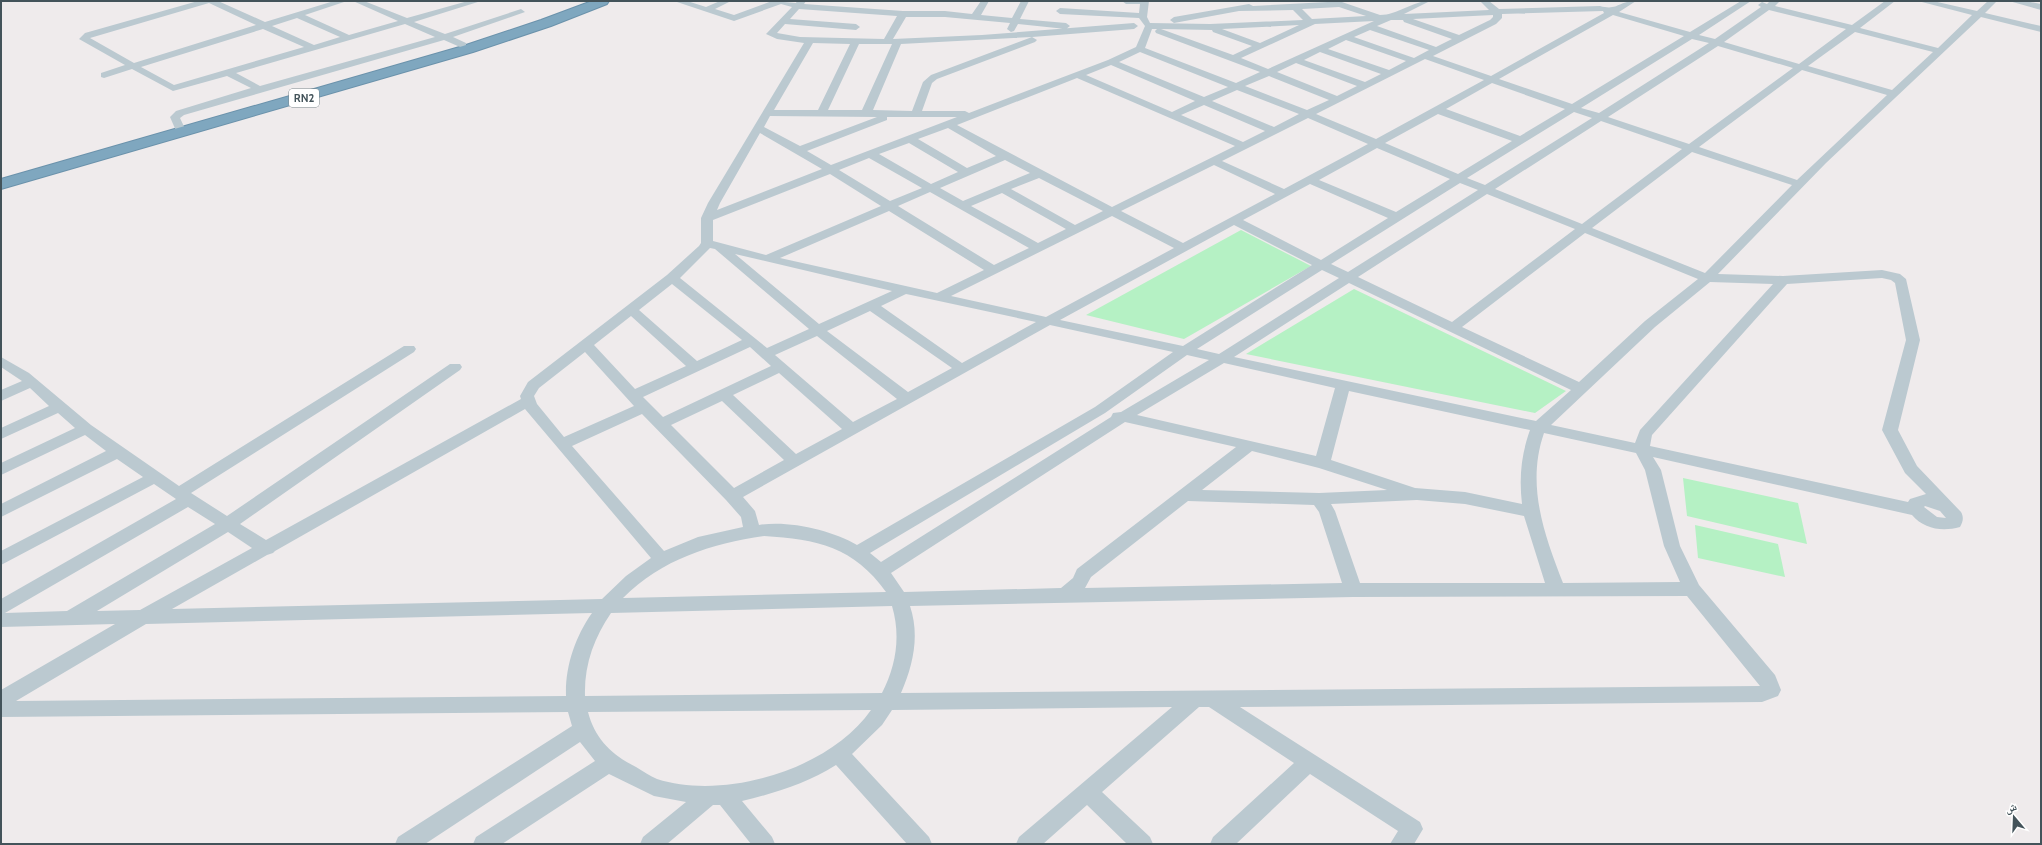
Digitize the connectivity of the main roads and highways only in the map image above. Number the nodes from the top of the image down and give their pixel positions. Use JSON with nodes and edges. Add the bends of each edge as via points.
{"nodes":[{"id":1,"x":588,"y":1,"type":"edge"},
{"id":2,"x":603,"y":1,"type":"edge"},
{"id":3,"x":180,"y":130,"type":"junction"},
{"id":4,"x":1,"y":177,"type":"edge"},
{"id":5,"x":1,"y":184,"type":"edge"}],
"edges":[{"from":1,"to":3,"type":"highway","number":"RN2","via":[[463,45]]},
{"from":2,"to":3,"type":"highway","number":"RN2","via":[[546,24],[468,49]]},
{"from":3,"to":4,"type":"highway","number":"RN2"},
{"from":3,"to":5,"type":"highway","number":"RN2"}]}
